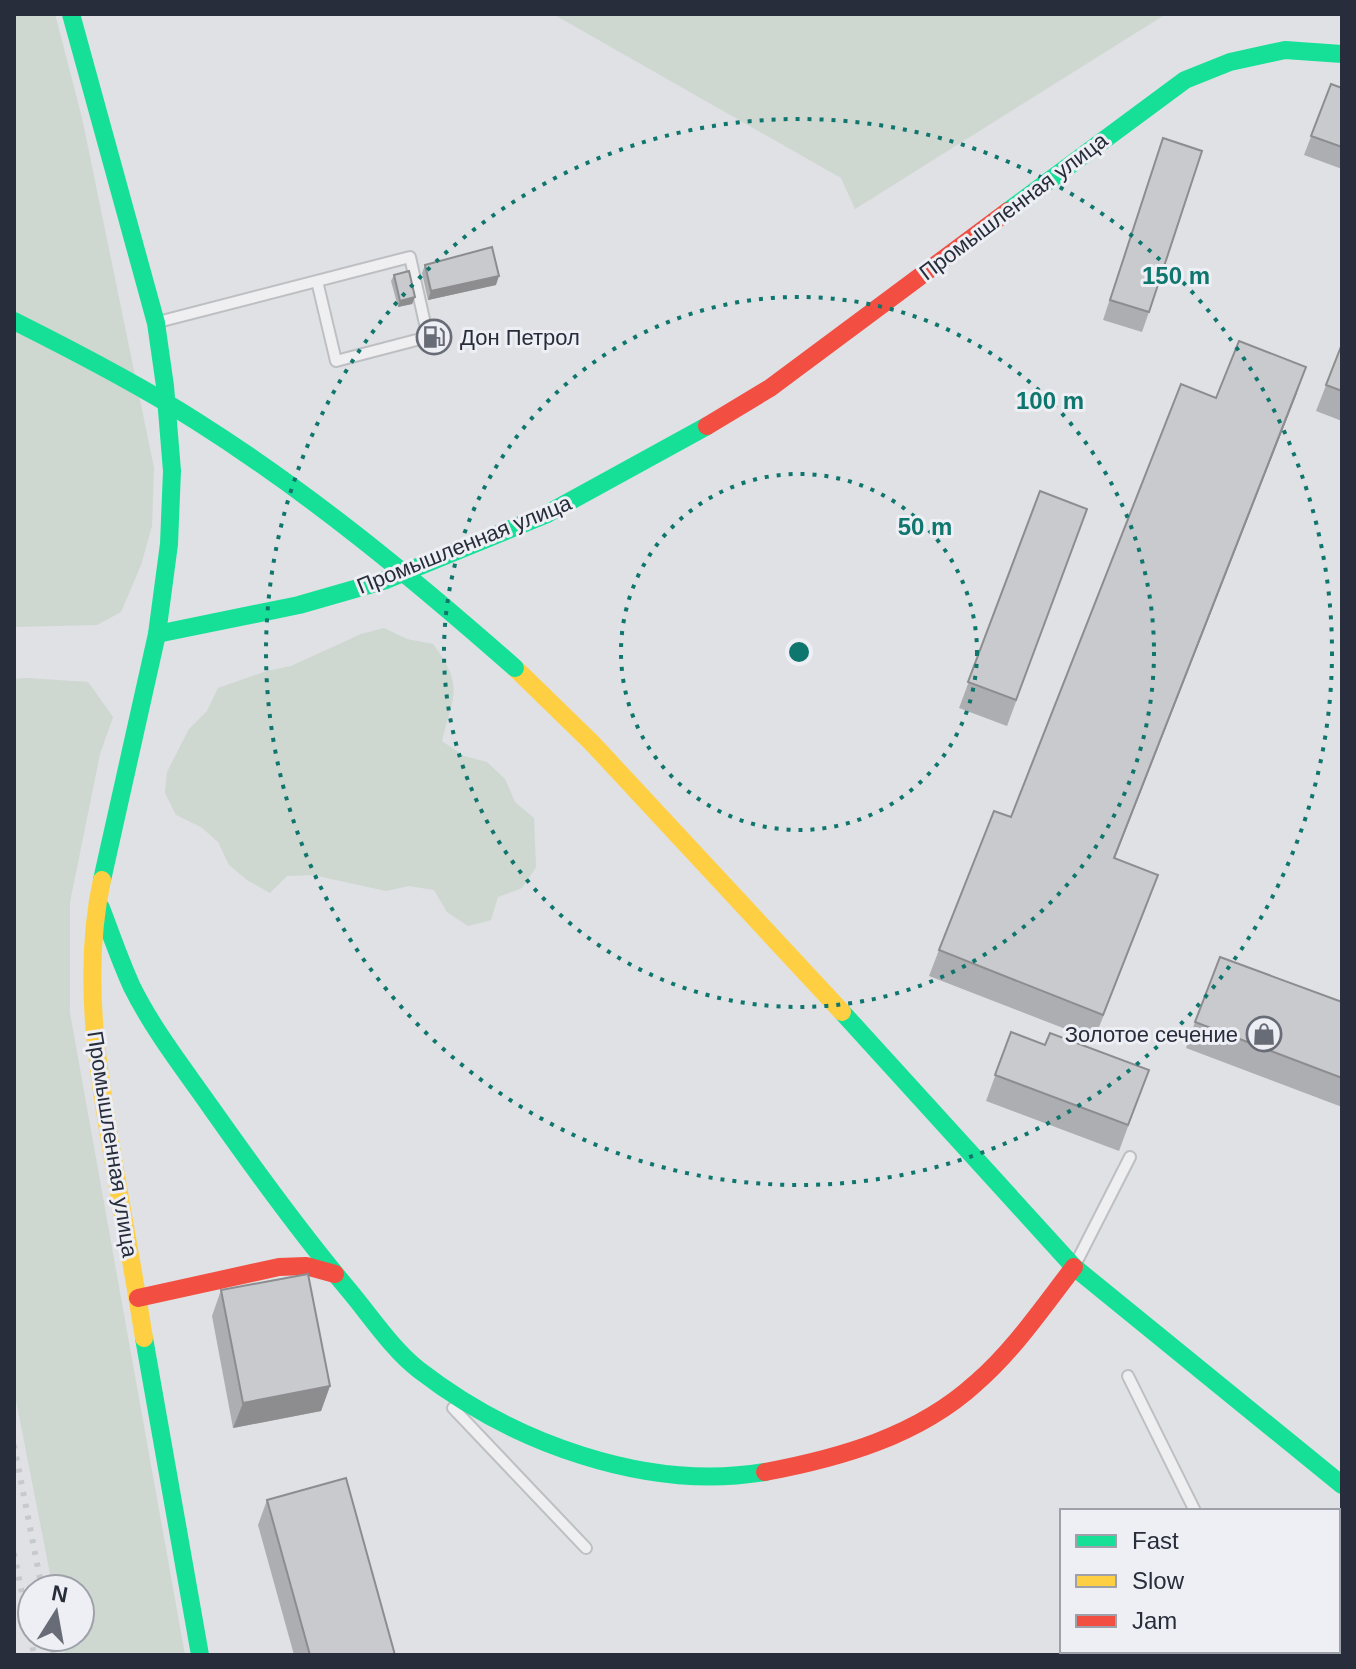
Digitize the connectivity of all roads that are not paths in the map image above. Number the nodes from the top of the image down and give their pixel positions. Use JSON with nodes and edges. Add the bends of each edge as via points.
{"nodes":[{"id":1,"x":71,"y":14,"type":"edge"},
{"id":2,"x":1342,"y":54,"type":"edge"},
{"id":3,"x":317,"y":281,"type":"junction"},
{"id":4,"x":14,"y":321,"type":"edge"},
{"id":5,"x":156,"y":323,"type":"junction"},
{"id":6,"x":157,"y":634,"type":"junction"},
{"id":7,"x":98,"y":900,"type":"junction"},
{"id":8,"x":1130,"y":1157,"type":"dead end"},
{"id":9,"x":1074,"y":1267,"type":"junction"},
{"id":10,"x":335,"y":1274,"type":"junction"},
{"id":11,"x":138,"y":1298,"type":"junction"},
{"id":12,"x":416,"y":1368,"type":"junction"},
{"id":13,"x":1128,"y":1376,"type":"dead end"},
{"id":14,"x":1342,"y":1485,"type":"edge"},
{"id":15,"x":1194,"y":1509,"type":"edge"},
{"id":16,"x":586,"y":1548,"type":"dead end"},
{"id":17,"x":200,"y":1655,"type":"edge"}],
"edges":[{"from":1,"to":5,"type":"street"},
{"from":2,"to":6,"type":"street","name":"Промышленная улица","via":[[1285,50],[1230,62],[1185,80],[770,388],[545,515],[386,580],[299,605]]},
{"from":3,"to":3,"type":"lane","via":[[410,257],[428,337],[336,361]]},
{"from":3,"to":5,"type":"lane"},
{"from":4,"to":9,"type":"street","bridge":true,"via":[[194,420],[272,472],[417,581],[515,668],[780,943]]},
{"from":5,"to":6,"type":"street","via":[[172,471]]},
{"from":6,"to":7,"type":"street","name":"Промышленная улица"},
{"from":7,"to":10,"type":"street","via":[[133,987],[158,1032]]},
{"from":7,"to":11,"type":"street","name":"Промышленная улица","via":[[94,1028]]},
{"from":8,"to":9,"type":"lane"},
{"from":9,"to":12,"type":"street","via":[[993,1366],[960,1396],[904,1430],[844,1456],[769,1473],[704,1477],[641,1471],[568,1452],[496,1420]]},
{"from":9,"to":14,"type":"street"},
{"from":10,"to":11,"type":"street","via":[[306,1266],[279,1267]]},
{"from":10,"to":12,"type":"street"},
{"from":11,"to":17,"type":"street","name":"Промышленная улица"},
{"from":12,"to":16,"type":"lane"},
{"from":13,"to":15,"type":"lane"}]}
